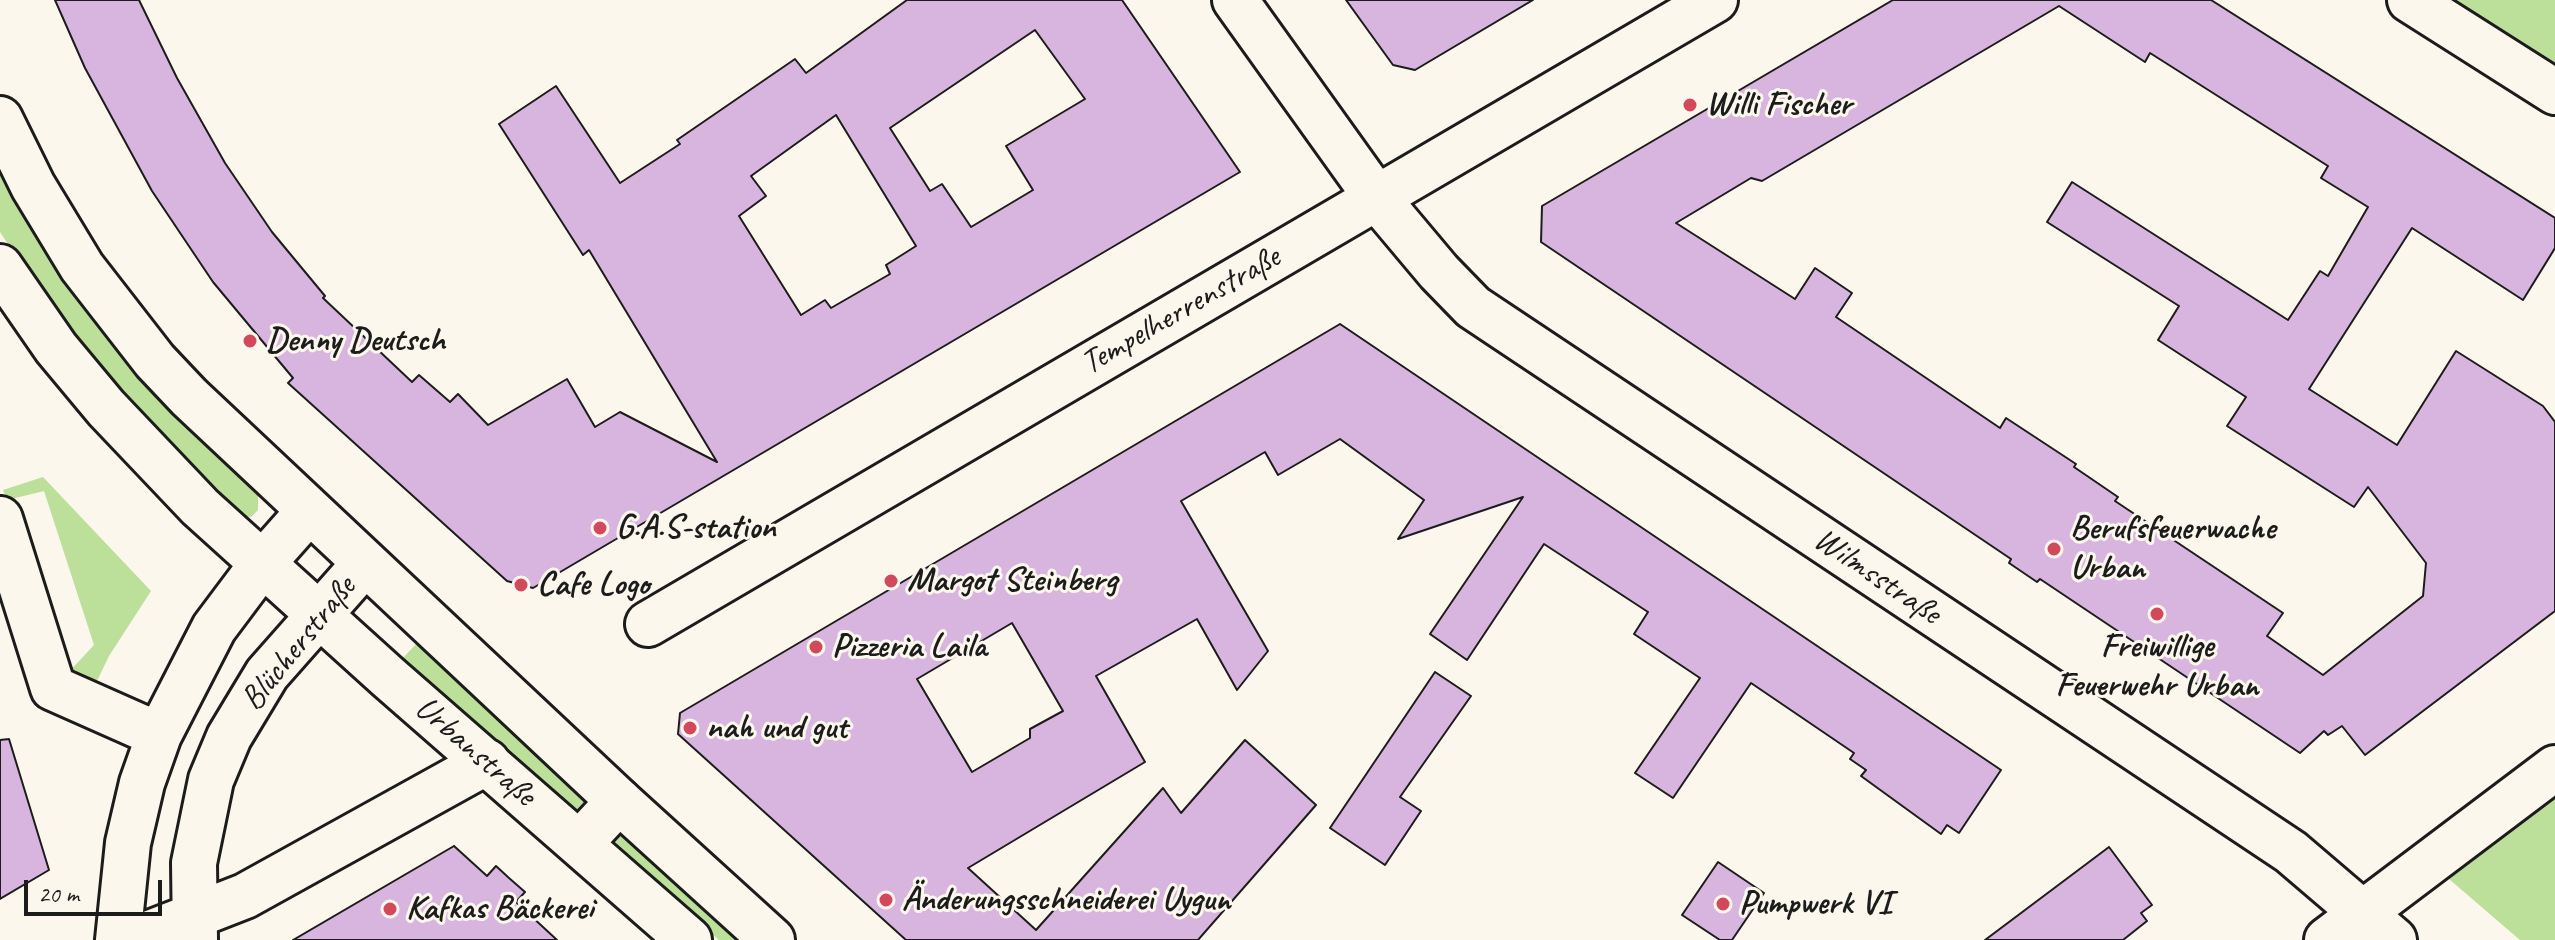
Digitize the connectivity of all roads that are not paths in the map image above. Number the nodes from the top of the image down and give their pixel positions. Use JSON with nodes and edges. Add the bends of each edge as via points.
{"nodes":[{"id":1,"x":1235,"y":0,"type":"edge"},
{"id":2,"x":1715,"y":0,"type":"edge"},
{"id":3,"x":2410,"y":0,"type":"edge"},
{"id":4,"x":2555,"y":92,"type":"edge"},
{"id":5,"x":0,"y":119,"type":"edge"},
{"id":6,"x":1376,"y":197,"type":"junction"},
{"id":7,"x":0,"y":267,"type":"edge"},
{"id":8,"x":309,"y":511,"type":"junction"},
{"id":9,"x":0,"y":519,"type":"edge"},
{"id":10,"x":365,"y":563,"type":"junction"},
{"id":11,"x":262,"y":564,"type":"junction"},
{"id":12,"x":319,"y":615,"type":"junction"},
{"id":13,"x":648,"y":624,"type":"dead end"},
{"id":14,"x":159,"y":735,"type":"junction"},
{"id":15,"x":487,"y":762,"type":"junction"},
{"id":16,"x":2555,"y":768,"type":"edge"},
{"id":17,"x":619,"y":801,"type":"junction"},
{"id":18,"x":580,"y":843,"type":"junction"},
{"id":19,"x":194,"y":927,"type":"edge"},
{"id":20,"x":2379,"y":927,"type":"edge"},
{"id":21,"x":118,"y":940,"type":"edge"},
{"id":22,"x":132,"y":940,"type":"edge"},
{"id":23,"x":689,"y":940,"type":"edge"},
{"id":24,"x":772,"y":940,"type":"edge"},
{"id":25,"x":2327,"y":940,"type":"edge"}],
"edges":[{"from":1,"to":6,"type":"street","name":"Wilmsstraße"},
{"from":2,"to":6,"type":"street","name":"Tempelherrenstraße"},
{"from":3,"to":4,"type":"street"},
{"from":5,"to":8,"type":"street","name":"Blücherstraße","via":[[54,223],[126,324],[189,397]]},
{"from":6,"to":13,"type":"street","name":"Tempelherrenstraße"},
{"from":6,"to":20,"type":"street","name":"Wilmsstraße","via":[[1473,307],[2291,852]]},
{"from":7,"to":11,"type":"street","via":[[106,408]]},
{"from":8,"to":10,"type":"street","name":"Blücherstraße"},
{"from":8,"to":11,"type":"street","name":"Blücherstraße"},
{"from":9,"to":14,"type":"street","via":[[53,688]]},
{"from":10,"to":12,"type":"street","name":"Blücherstraße"},
{"from":10,"to":17,"type":"street","name":"Urbanstraße"},
{"from":11,"to":12,"type":"street","name":"Urbanstraße"},
{"from":11,"to":14,"type":"street","name":"Blücherstraße","via":[[214,628]]},
{"from":12,"to":15,"type":"street","name":"Urbanstraße"},
{"from":12,"to":19,"type":"street","name":"Blücherstraße","via":[[253,695],[211,780],[194,863]]},
{"from":14,"to":21,"type":"street","name":"Blücherstraße","via":[[128,843]]},
{"from":15,"to":18,"type":"street","name":"Urbanstraße"},
{"from":15,"to":19,"type":"street"},
{"from":16,"to":20,"type":"street"},
{"from":17,"to":18,"type":"street"},
{"from":17,"to":24,"type":"street","name":"Urbanstraße"},
{"from":18,"to":23,"type":"street","name":"Urbanstraße"},
{"from":19,"to":22,"type":"street"},
{"from":20,"to":25,"type":"street"}]}
